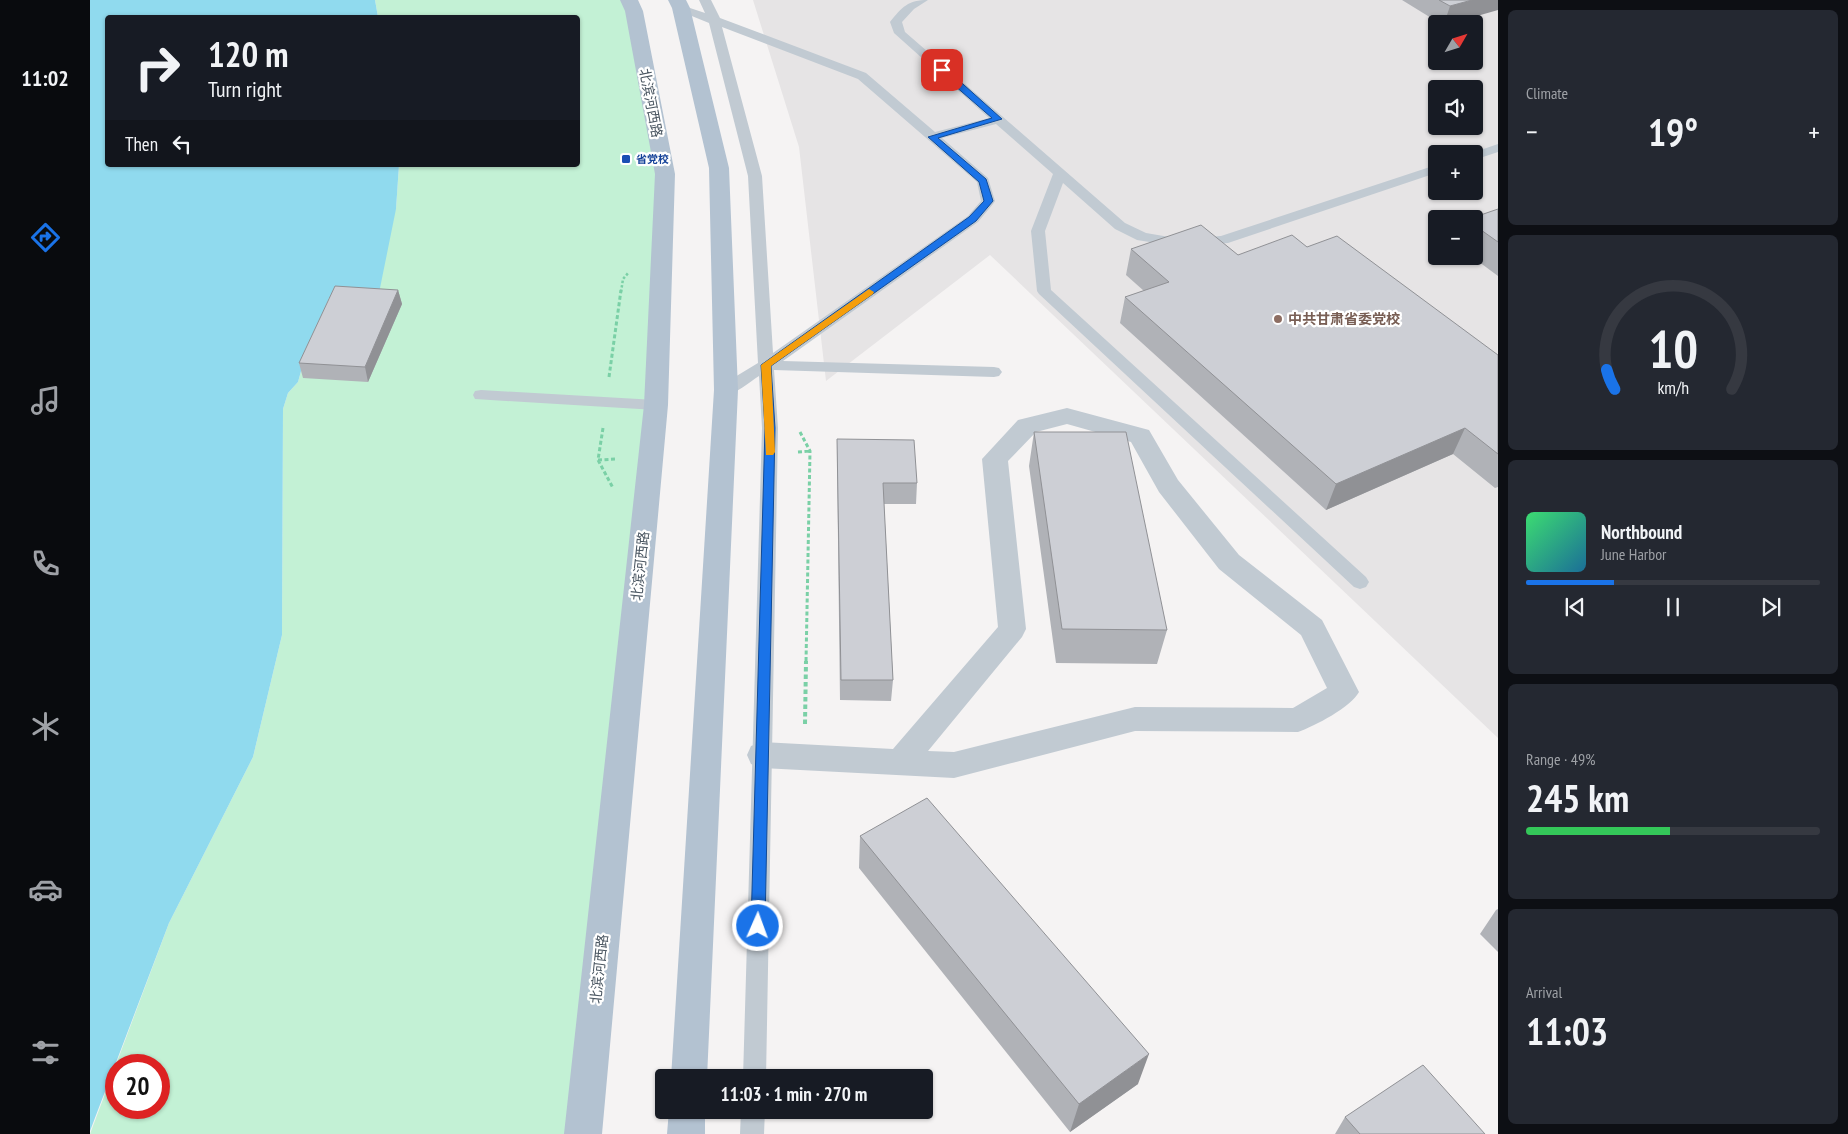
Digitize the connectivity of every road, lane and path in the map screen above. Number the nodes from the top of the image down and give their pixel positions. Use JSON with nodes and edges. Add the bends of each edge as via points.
{"nodes":[{"id":1,"x":629,"y":0,"type":"edge"},
{"id":2,"x":922,"y":0,"type":"edge"},
{"id":3,"x":688,"y":3,"type":"edge"},
{"id":4,"x":714,"y":19,"type":"junction"},
{"id":5,"x":998,"y":119,"type":"junction"},
{"id":6,"x":932,"y":137,"type":"junction"},
{"id":7,"x":1498,"y":148,"type":"edge"},
{"id":8,"x":1483,"y":153,"type":"edge"},
{"id":9,"x":1428,"y":172,"type":"edge"},
{"id":10,"x":1060,"y":173,"type":"junction"},
{"id":11,"x":622,"y":279,"type":"dead end"},
{"id":12,"x":766,"y":365,"type":"junction"},
{"id":13,"x":994,"y":372,"type":"dead end"},
{"id":14,"x":608,"y":384,"type":"dead end"},
{"id":15,"x":726,"y":390,"type":"junction"},
{"id":16,"x":481,"y":395,"type":"dead end"},
{"id":17,"x":656,"y":405,"type":"junction"},
{"id":18,"x":603,"y":422,"type":"dead end"},
{"id":19,"x":810,"y":452,"type":"dead end"},
{"id":20,"x":598,"y":460,"type":"dead end"},
{"id":21,"x":1360,"y":582,"type":"dead end"},
{"id":22,"x":762,"y":754,"type":"junction"},
{"id":23,"x":804,"y":757,"type":"junction"},
{"id":24,"x":901,"y":762,"type":"junction"},
{"id":25,"x":689,"y":1069,"type":"edge"},
{"id":26,"x":754,"y":1069,"type":"edge"},
{"id":27,"x":687,"y":1119,"type":"edge"},
{"id":28,"x":753,"y":1119,"type":"edge"},
{"id":29,"x":583,"y":1134,"type":"edge"},
{"id":30,"x":686,"y":1134,"type":"edge"},
{"id":31,"x":752,"y":1134,"type":"edge"}],
"edges":[{"from":1,"to":17,"type":"main road","name":"北滨河西路","via":[[634,11],[665,174]]},
{"from":2,"to":5,"type":"lane","via":[[910,6],[896,22],[900,33]]},
{"from":3,"to":4,"type":"lane"},
{"from":3,"to":4,"type":"lane"},
{"from":3,"to":15,"type":"main road","via":[[719,168]]},
{"from":4,"to":6,"type":"lane","via":[[862,76]]},
{"from":4,"to":12,"type":"lane","via":[[755,176]]},
{"from":5,"to":6,"type":"lane"},
{"from":5,"to":10,"type":"lane"},
{"from":6,"to":12,"type":"lane","via":[[983,181],[988,201],[973,219]]},
{"from":7,"to":8,"type":"lane"},
{"from":9,"to":10,"type":"lane","via":[[1223,240],[1181,243],[1142,237],[1120,226]]},
{"from":10,"to":21,"type":"lane","via":[[1038,231],[1044,291]]},
{"from":11,"to":14,"type":"path"},
{"from":12,"to":13,"type":"lane"},
{"from":12,"to":15,"type":"lane"},
{"from":12,"to":22,"type":"lane","via":[[770,428]]},
{"from":15,"to":25,"type":"main road"},
{"from":16,"to":17,"type":"lane"},
{"from":17,"to":29,"type":"main road","name":"北滨河西路"},
{"from":18,"to":20,"type":"path"},
{"from":19,"to":23,"type":"path"},
{"from":22,"to":23,"type":"street"},
{"from":22,"to":26,"type":"lane"},
{"from":23,"to":24,"type":"street"},
{"from":24,"to":24,"type":"street","via":[[954,765],[1135,718],[1298,720],[1344,692],[1312,628],[1229,562],[1168,486],[1140,436],[1068,416],[1027,426],[995,459],[1012,629]]},
{"from":27,"to":30,"type":"main road"},
{"from":28,"to":31,"type":"lane"}]}
